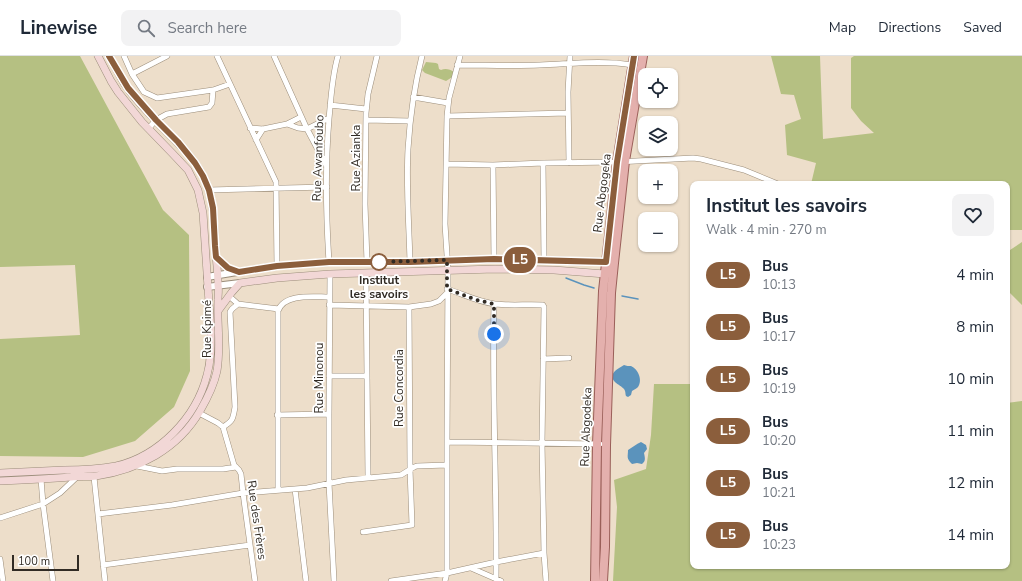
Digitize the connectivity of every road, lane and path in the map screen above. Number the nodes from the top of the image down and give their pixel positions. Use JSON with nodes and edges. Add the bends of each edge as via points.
{"nodes":[{"id":1,"x":98,"y":56,"type":"edge"},
{"id":2,"x":109,"y":56,"type":"edge"},
{"id":3,"x":124,"y":56,"type":"edge"},
{"id":4,"x":167,"y":56,"type":"edge"},
{"id":5,"x":217,"y":56,"type":"edge"},
{"id":6,"x":275,"y":56,"type":"edge"},
{"id":7,"x":338,"y":56,"type":"edge"},
{"id":8,"x":377,"y":56,"type":"edge"},
{"id":9,"x":422,"y":56,"type":"edge"},
{"id":10,"x":460,"y":56,"type":"edge"},
{"id":11,"x":570,"y":56,"type":"edge"},
{"id":12,"x":634,"y":56,"type":"edge"},
{"id":13,"x":643,"y":56,"type":"edge"},
{"id":14,"x":570,"y":64,"type":"junction"},
{"id":15,"x":457,"y":65,"type":"junction"},
{"id":16,"x":632,"y":65,"type":"junction"},
{"id":17,"x":132,"y":74,"type":"junction"},
{"id":18,"x":230,"y":84,"type":"junction"},
{"id":19,"x":214,"y":90,"type":"junction"},
{"id":20,"x":413,"y":97,"type":"junction"},
{"id":21,"x":448,"y":103,"type":"junction"},
{"id":22,"x":330,"y":105,"type":"junction"},
{"id":23,"x":366,"y":109,"type":"junction"},
{"id":24,"x":568,"y":113,"type":"junction"},
{"id":25,"x":447,"y":116,"type":"junction"},
{"id":26,"x":301,"y":117,"type":"junction"},
{"id":27,"x":329,"y":118,"type":"junction"},
{"id":28,"x":156,"y":120,"type":"junction"},
{"id":29,"x":366,"y":120,"type":"junction"},
{"id":30,"x":410,"y":121,"type":"junction"},
{"id":31,"x":287,"y":124,"type":"junction"},
{"id":32,"x":250,"y":128,"type":"junction"},
{"id":33,"x":148,"y":129,"type":"junction"},
{"id":34,"x":263,"y":129,"type":"junction"},
{"id":35,"x":307,"y":129,"type":"junction"},
{"id":36,"x":256,"y":140,"type":"junction"},
{"id":37,"x":621,"y":162,"type":"junction"},
{"id":38,"x":543,"y":163,"type":"junction"},
{"id":39,"x":569,"y":163,"type":"junction"},
{"id":40,"x":446,"y":164,"type":"junction"},
{"id":41,"x":493,"y":165,"type":"junction"},
{"id":42,"x":326,"y":166,"type":"junction"},
{"id":43,"x":771,"y":181,"type":"edge"},
{"id":44,"x":327,"y":187,"type":"junction"},
{"id":45,"x":276,"y":188,"type":"junction"},
{"id":46,"x":209,"y":190,"type":"junction"},
{"id":47,"x":216,"y":257,"type":"junction"},
{"id":48,"x":494,"y":259,"type":"junction"},
{"id":49,"x":447,"y":260,"type":"junction"},
{"id":50,"x":544,"y":260,"type":"junction"},
{"id":51,"x":329,"y":262,"type":"junction"},
{"id":52,"x":367,"y":262,"type":"junction"},
{"id":53,"x":410,"y":262,"type":"junction"},
{"id":54,"x":610,"y":262,"type":"junction"},
{"id":55,"x":277,"y":266,"type":"junction"},
{"id":56,"x":448,"y":270,"type":"junction"},
{"id":57,"x":239,"y":272,"type":"junction"},
{"id":58,"x":366,"y":273,"type":"junction"},
{"id":59,"x":330,"y":274,"type":"junction"},
{"id":60,"x":609,"y":274,"type":"junction"},
{"id":61,"x":217,"y":275,"type":"junction"},
{"id":62,"x":207,"y":277,"type":"junction"},
{"id":63,"x":240,"y":284,"type":"junction"},
{"id":64,"x":218,"y":286,"type":"junction"},
{"id":65,"x":208,"y":287,"type":"junction"},
{"id":66,"x":447,"y":291,"type":"junction"},
{"id":67,"x":229,"y":296,"type":"junction"},
{"id":68,"x":329,"y":297,"type":"junction"},
{"id":69,"x":238,"y":304,"type":"junction"},
{"id":70,"x":494,"y":304,"type":"junction"},
{"id":71,"x":329,"y":306,"type":"junction"},
{"id":72,"x":366,"y":306,"type":"junction"},
{"id":73,"x":409,"y":307,"type":"junction"},
{"id":74,"x":279,"y":309,"type":"junction"},
{"id":75,"x":218,"y":311,"type":"junction"},
{"id":76,"x":569,"y":358,"type":"dead end"},
{"id":77,"x":543,"y":359,"type":"junction"},
{"id":78,"x":329,"y":376,"type":"junction"},
{"id":79,"x":367,"y":376,"type":"junction"},
{"id":80,"x":199,"y":413,"type":"junction"},
{"id":81,"x":329,"y":414,"type":"junction"},
{"id":82,"x":278,"y":415,"type":"junction"},
{"id":83,"x":223,"y":427,"type":"junction"},
{"id":84,"x":447,"y":442,"type":"junction"},
{"id":85,"x":494,"y":442,"type":"junction"},
{"id":86,"x":542,"y":443,"type":"junction"},
{"id":87,"x":596,"y":444,"type":"junction"},
{"id":88,"x":606,"y":444,"type":"junction"},
{"id":89,"x":447,"y":465,"type":"junction"},
{"id":90,"x":137,"y":466,"type":"junction"},
{"id":91,"x":235,"y":466,"type":"junction"},
{"id":92,"x":410,"y":469,"type":"junction"},
{"id":93,"x":0,"y":473,"type":"edge"},
{"id":94,"x":78,"y":476,"type":"junction"},
{"id":95,"x":94,"y":477,"type":"junction"},
{"id":96,"x":368,"y":477,"type":"junction"},
{"id":97,"x":41,"y":479,"type":"junction"},
{"id":98,"x":0,"y":481,"type":"edge"},
{"id":99,"x":329,"y":483,"type":"junction"},
{"id":100,"x":295,"y":489,"type":"junction"},
{"id":101,"x":278,"y":490,"type":"junction"},
{"id":102,"x":243,"y":493,"type":"junction"},
{"id":103,"x":43,"y":504,"type":"junction"},
{"id":104,"x":98,"y":514,"type":"junction"},
{"id":105,"x":0,"y":518,"type":"edge"},
{"id":106,"x":363,"y":532,"type":"dead end"},
{"id":107,"x":250,"y":545,"type":"junction"},
{"id":108,"x":544,"y":553,"type":"junction"},
{"id":109,"x":0,"y":559,"type":"edge"},
{"id":110,"x":496,"y":562,"type":"junction"},
{"id":111,"x":103,"y":565,"type":"junction"},
{"id":112,"x":470,"y":568,"type":"junction"},
{"id":113,"x":448,"y":573,"type":"junction"},
{"id":114,"x":499,"y":580,"type":"edge"},
{"id":115,"x":3,"y":581,"type":"edge"},
{"id":116,"x":53,"y":581,"type":"edge"},
{"id":117,"x":105,"y":581,"type":"edge"},
{"id":118,"x":255,"y":581,"type":"edge"},
{"id":119,"x":306,"y":581,"type":"edge"},
{"id":120,"x":334,"y":581,"type":"edge"},
{"id":121,"x":391,"y":581,"type":"edge"},
{"id":122,"x":445,"y":581,"type":"edge"},
{"id":123,"x":546,"y":581,"type":"edge"},
{"id":124,"x":595,"y":581,"type":"edge"},
{"id":125,"x":603,"y":581,"type":"edge"}],
"edges":[{"from":1,"to":33,"type":"main road","name":"Rue Kpimé","via":[[118,92]]},
{"from":2,"to":28,"type":"main road","name":"Rue Kpimé","via":[[128,88]]},
{"from":3,"to":17,"type":"street"},
{"from":4,"to":17,"type":"street"},
{"from":5,"to":18,"type":"street"},
{"from":6,"to":26,"type":"street"},
{"from":7,"to":22,"type":"street","name":"Rue Awanfoubo"},
{"from":8,"to":23,"type":"street","name":"Rue Azianka"},
{"from":9,"to":20,"type":"street"},
{"from":10,"to":15,"type":"street"},
{"from":11,"to":14,"type":"street"},
{"from":12,"to":16,"type":"main road","name":"Rue Abgogeka"},
{"from":13,"to":37,"type":"main road","name":"Rue Abgogeka"},
{"from":14,"to":15,"type":"street"},
{"from":14,"to":16,"type":"street"},
{"from":14,"to":24,"type":"street"},
{"from":15,"to":21,"type":"street"},
{"from":16,"to":37,"type":"main road","name":"Rue Abgogeka"},
{"from":17,"to":19,"type":"street","via":[[144,92],[157,98]]},
{"from":18,"to":19,"type":"street"},
{"from":18,"to":32,"type":"street"},
{"from":19,"to":28,"type":"street","via":[[209,107],[167,114]]},
{"from":20,"to":21,"type":"street"},
{"from":20,"to":30,"type":"street"},
{"from":21,"to":25,"type":"street"},
{"from":22,"to":23,"type":"street"},
{"from":22,"to":27,"type":"street","name":"Rue Awanfoubo"},
{"from":23,"to":29,"type":"street","name":"Rue Azianka"},
{"from":24,"to":25,"type":"street"},
{"from":24,"to":39,"type":"street"},
{"from":25,"to":40,"type":"street"},
{"from":26,"to":31,"type":"street"},
{"from":26,"to":35,"type":"street"},
{"from":27,"to":35,"type":"street"},
{"from":27,"to":42,"type":"street","name":"Rue Awanfoubo"},
{"from":28,"to":33,"type":"street"},
{"from":28,"to":46,"type":"main road","name":"Rue Kpimé","via":[[195,163]]},
{"from":29,"to":30,"type":"street"},
{"from":29,"to":52,"type":"street","name":"Rue Azianka"},
{"from":30,"to":53,"type":"street","via":[[407,173]]},
{"from":31,"to":34,"type":"street"},
{"from":31,"to":35,"type":"street"},
{"from":32,"to":34,"type":"street"},
{"from":32,"to":36,"type":"street"},
{"from":33,"to":62,"type":"main road","name":"Rue Kpimé","via":[[188,170],[196,186],[203,213]]},
{"from":34,"to":36,"type":"street"},
{"from":35,"to":42,"type":"street"},
{"from":36,"to":45,"type":"street"},
{"from":37,"to":39,"type":"street"},
{"from":37,"to":43,"type":"street","via":[[701,159],[744,170]]},
{"from":37,"to":54,"type":"main road","name":"Rue Abgogeka"},
{"from":38,"to":39,"type":"street"},
{"from":38,"to":41,"type":"street"},
{"from":38,"to":50,"type":"street"},
{"from":40,"to":41,"type":"street"},
{"from":40,"to":49,"type":"street"},
{"from":41,"to":48,"type":"street"},
{"from":42,"to":44,"type":"street","name":"Rue Awanfoubo"},
{"from":44,"to":45,"type":"street"},
{"from":44,"to":51,"type":"street","name":"Rue Awanfoubo"},
{"from":45,"to":46,"type":"street"},
{"from":45,"to":55,"type":"street"},
{"from":46,"to":47,"type":"main road","name":"Rue Kpimé","via":[[213,208]]},
{"from":47,"to":57,"type":"main road","via":[[228,268]]},
{"from":47,"to":61,"type":"main road","name":"Rue Kpimé"},
{"from":48,"to":49,"type":"main road"},
{"from":48,"to":50,"type":"main road"},
{"from":49,"to":53,"type":"main road"},
{"from":49,"to":56,"type":"street"},
{"from":50,"to":54,"type":"main road"},
{"from":51,"to":52,"type":"main road"},
{"from":51,"to":55,"type":"main road"},
{"from":52,"to":53,"type":"main road"},
{"from":54,"to":60,"type":"main road","name":"Rue Abgogeka"},
{"from":55,"to":57,"type":"main road"},
{"from":56,"to":58,"type":"main road"},
{"from":56,"to":60,"type":"main road","via":[[554,270]]},
{"from":56,"to":66,"type":"street"},
{"from":57,"to":61,"type":"street"},
{"from":58,"to":59,"type":"main road"},
{"from":58,"to":72,"type":"street"},
{"from":59,"to":63,"type":"main road"},
{"from":59,"to":68,"type":"street","name":"Rue Minonou"},
{"from":60,"to":87,"type":"main road","name":"Rue Abgodeka","via":[[603,291]]},
{"from":60,"to":88,"type":"main road","name":"Rue Abgodeka","via":[[611,304]]},
{"from":61,"to":62,"type":"street"},
{"from":61,"to":64,"type":"main road","name":"Rue Kpimé"},
{"from":62,"to":65,"type":"main road","name":"Rue Kpimé"},
{"from":63,"to":64,"type":"street"},
{"from":63,"to":67,"type":"main road"},
{"from":64,"to":65,"type":"street"},
{"from":64,"to":75,"type":"main road","name":"Rue Kpimé"},
{"from":65,"to":93,"type":"main road","name":"Rue Kpimé","via":[[211,332],[208,374],[192,409],[167,439],[141,457],[116,466]]},
{"from":66,"to":70,"type":"street"},
{"from":66,"to":73,"type":"street","via":[[435,303]]},
{"from":66,"to":84,"type":"street"},
{"from":67,"to":69,"type":"street"},
{"from":67,"to":75,"type":"main road"},
{"from":68,"to":71,"type":"street","name":"Rue Minonou"},
{"from":68,"to":74,"type":"street","via":[[290,299]]},
{"from":69,"to":74,"type":"street"},
{"from":69,"to":83,"type":"street","via":[[230,312],[234,414],[231,422]]},
{"from":70,"to":77,"type":"street","via":[[543,305]]},
{"from":70,"to":85,"type":"street"},
{"from":71,"to":72,"type":"street"},
{"from":71,"to":78,"type":"street","name":"Rue Minonou"},
{"from":72,"to":73,"type":"street"},
{"from":72,"to":79,"type":"street"},
{"from":73,"to":92,"type":"street","name":"Rue Concordia"},
{"from":74,"to":82,"type":"street"},
{"from":75,"to":80,"type":"main road","name":"Rue Kpimé","via":[[217,372]]},
{"from":76,"to":77,"type":"street"},
{"from":77,"to":86,"type":"street"},
{"from":78,"to":79,"type":"street"},
{"from":78,"to":81,"type":"street","name":"Rue Minonou"},
{"from":79,"to":96,"type":"street"},
{"from":80,"to":83,"type":"street"},
{"from":80,"to":90,"type":"main road","name":"Rue Kpimé","via":[[178,439],[161,453]]},
{"from":81,"to":82,"type":"street"},
{"from":81,"to":99,"type":"street","name":"Rue Minonou"},
{"from":82,"to":101,"type":"street"},
{"from":83,"to":91,"type":"street","name":"Rue des Frères"},
{"from":84,"to":85,"type":"street"},
{"from":84,"to":89,"type":"street"},
{"from":85,"to":86,"type":"street"},
{"from":85,"to":110,"type":"street"},
{"from":86,"to":87,"type":"street"},
{"from":86,"to":108,"type":"street"},
{"from":87,"to":88,"type":"street"},
{"from":87,"to":124,"type":"main road","name":"Rue Abgodeka"},
{"from":88,"to":125,"type":"main road","name":"Rue Abgodeka"},
{"from":89,"to":92,"type":"street","via":[[422,465]]},
{"from":89,"to":113,"type":"street"},
{"from":90,"to":91,"type":"street","via":[[162,471],[223,469]]},
{"from":90,"to":95,"type":"main road","name":"Rue Kpimé"},
{"from":91,"to":102,"type":"street","name":"Rue des Frères","via":[[241,474]]},
{"from":92,"to":96,"type":"street","via":[[401,474]]},
{"from":92,"to":106,"type":"street","name":"Rue Concordia","via":[[412,525]]},
{"from":94,"to":95,"type":"main road","name":"Rue Kpimé"},
{"from":94,"to":97,"type":"main road","name":"Rue Kpimé"},
{"from":94,"to":103,"type":"street","via":[[60,493]]},
{"from":95,"to":104,"type":"street"},
{"from":96,"to":99,"type":"street"},
{"from":97,"to":98,"type":"main road","name":"Rue Kpimé"},
{"from":97,"to":103,"type":"street"},
{"from":99,"to":100,"type":"street"},
{"from":99,"to":120,"type":"street","name":"Rue Minonou"},
{"from":100,"to":101,"type":"street"},
{"from":100,"to":119,"type":"street"},
{"from":101,"to":102,"type":"street"},
{"from":102,"to":104,"type":"street"},
{"from":102,"to":107,"type":"street","name":"Rue des Frères"},
{"from":103,"to":105,"type":"street"},
{"from":103,"to":116,"type":"street"},
{"from":104,"to":111,"type":"street"},
{"from":107,"to":111,"type":"street"},
{"from":107,"to":118,"type":"street","name":"Rue des Frères"},
{"from":108,"to":110,"type":"street"},
{"from":108,"to":123,"type":"street"},
{"from":109,"to":115,"type":"street"},
{"from":110,"to":112,"type":"street"},
{"from":110,"to":114,"type":"street"},
{"from":111,"to":117,"type":"street"},
{"from":112,"to":113,"type":"street"},
{"from":112,"to":114,"type":"street"},
{"from":113,"to":121,"type":"street"},
{"from":113,"to":122,"type":"street"}]}
